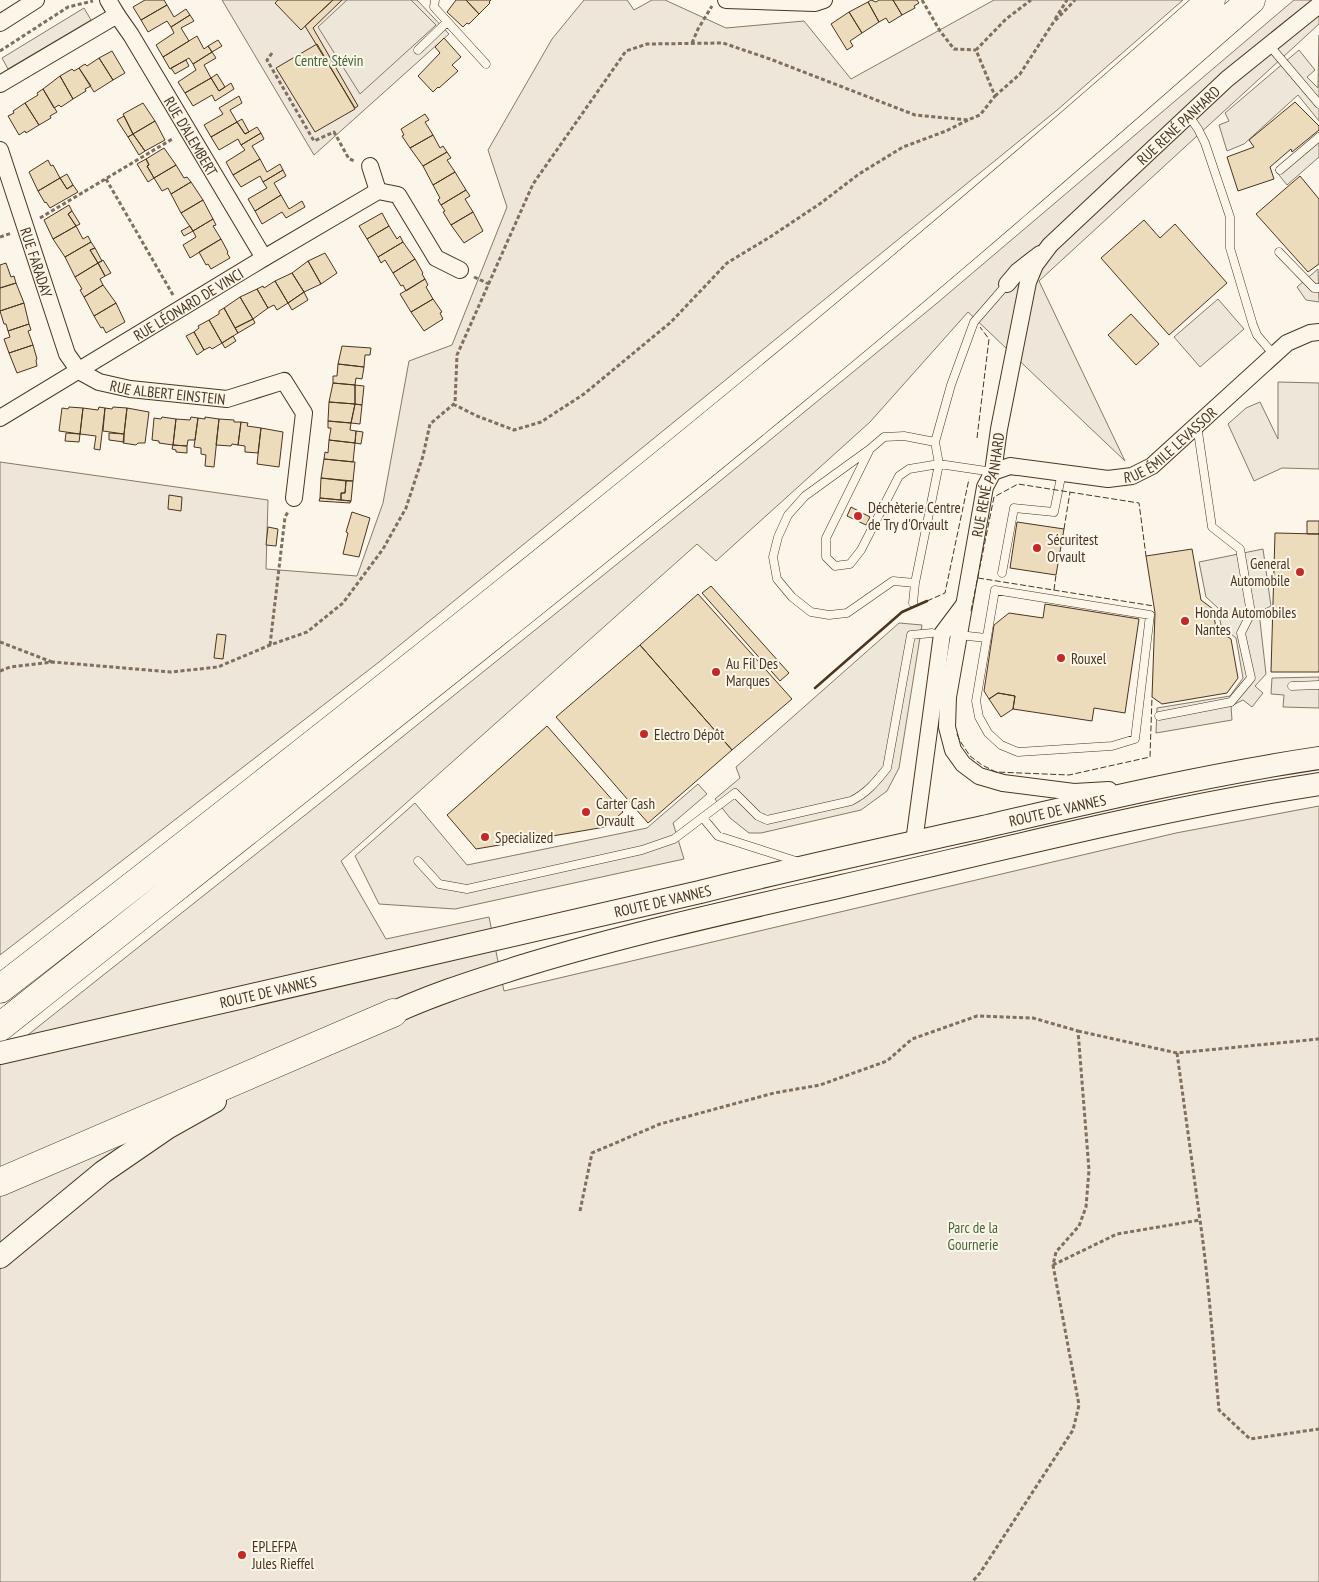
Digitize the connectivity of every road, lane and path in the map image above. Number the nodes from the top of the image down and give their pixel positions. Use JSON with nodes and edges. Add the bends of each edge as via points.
{"nodes":[{"id":1,"x":36,"y":0,"type":"edge"},
{"id":2,"x":95,"y":0,"type":"edge"},
{"id":3,"x":108,"y":0,"type":"edge"},
{"id":4,"x":435,"y":0,"type":"edge"},
{"id":5,"x":715,"y":0,"type":"edge"},
{"id":6,"x":726,"y":0,"type":"edge"},
{"id":7,"x":824,"y":0,"type":"edge"},
{"id":8,"x":922,"y":0,"type":"edge"},
{"id":9,"x":1031,"y":0,"type":"edge"},
{"id":10,"x":1067,"y":0,"type":"edge"},
{"id":11,"x":1076,"y":0,"type":"edge"},
{"id":12,"x":1211,"y":0,"type":"edge"},
{"id":13,"x":1251,"y":0,"type":"edge"},
{"id":14,"x":1319,"y":5,"type":"edge"},
{"id":15,"x":117,"y":15,"type":"junction"},
{"id":16,"x":447,"y":22,"type":"junction"},
{"id":17,"x":0,"y":23,"type":"edge"},
{"id":18,"x":1053,"y":23,"type":"junction"},
{"id":19,"x":692,"y":43,"type":"junction"},
{"id":20,"x":1269,"y":45,"type":"junction"},
{"id":21,"x":418,"y":50,"type":"dead end"},
{"id":22,"x":976,"y":50,"type":"junction"},
{"id":23,"x":0,"y":51,"type":"edge"},
{"id":24,"x":272,"y":53,"type":"dead end"},
{"id":25,"x":486,"y":64,"type":"dead end"},
{"id":26,"x":0,"y":84,"type":"edge"},
{"id":27,"x":995,"y":96,"type":"junction"},
{"id":28,"x":1319,"y":104,"type":"edge"},
{"id":29,"x":1189,"y":116,"type":"junction"},
{"id":30,"x":968,"y":120,"type":"junction"},
{"id":31,"x":187,"y":130,"type":"junction"},
{"id":32,"x":1319,"y":137,"type":"edge"},
{"id":33,"x":0,"y":150,"type":"edge"},
{"id":34,"x":370,"y":166,"type":"joint"},
{"id":35,"x":1280,"y":170,"type":"dead end"},
{"id":36,"x":106,"y":179,"type":"junction"},
{"id":37,"x":378,"y":191,"type":"junction"},
{"id":38,"x":25,"y":227,"type":"junction"},
{"id":39,"x":1044,"y":252,"type":"junction"},
{"id":40,"x":1279,"y":252,"type":"dead end"},
{"id":41,"x":264,"y":258,"type":"junction"},
{"id":42,"x":460,"y":270,"type":"dead end"},
{"id":43,"x":1007,"y":284,"type":"joint"},
{"id":44,"x":1319,"y":288,"type":"edge"},
{"id":45,"x":181,"y":309,"type":"junction"},
{"id":46,"x":1319,"y":332,"type":"edge"},
{"id":47,"x":1274,"y":355,"type":"junction"},
{"id":48,"x":78,"y":371,"type":"junction"},
{"id":49,"x":453,"y":404,"type":"junction"},
{"id":50,"x":0,"y":418,"type":"edge"},
{"id":51,"x":1197,"y":425,"type":"junction"},
{"id":52,"x":935,"y":442,"type":"junction"},
{"id":53,"x":870,"y":450,"type":"junction"},
{"id":54,"x":938,"y":464,"type":"junction"},
{"id":55,"x":993,"y":472,"type":"junction"},
{"id":56,"x":1062,"y":472,"type":"junction"},
{"id":57,"x":294,"y":498,"type":"joint"},
{"id":58,"x":1002,"y":573,"type":"dead end"},
{"id":59,"x":915,"y":583,"type":"junction"},
{"id":60,"x":913,"y":603,"type":"dead end"},
{"id":61,"x":964,"y":604,"type":"junction"},
{"id":62,"x":937,"y":633,"type":"junction"},
{"id":63,"x":959,"y":635,"type":"junction"},
{"id":64,"x":986,"y":638,"type":"junction"},
{"id":65,"x":0,"y":642,"type":"edge"},
{"id":66,"x":270,"y":645,"type":"junction"},
{"id":67,"x":53,"y":662,"type":"junction"},
{"id":68,"x":0,"y":672,"type":"edge"},
{"id":69,"x":1319,"y":685,"type":"edge"},
{"id":70,"x":1292,"y":686,"type":"dead end"},
{"id":71,"x":1159,"y":716,"type":"dead end"},
{"id":72,"x":1319,"y":758,"type":"edge"},
{"id":73,"x":1319,"y":784,"type":"edge"},
{"id":74,"x":1154,"y":788,"type":"junction"},
{"id":75,"x":703,"y":818,"type":"junction"},
{"id":76,"x":914,"y":842,"type":"junction"},
{"id":77,"x":418,"y":861,"type":"dead end"},
{"id":78,"x":808,"y":865,"type":"junction"},
{"id":79,"x":0,"y":989,"type":"edge"},
{"id":80,"x":393,"y":1012,"type":"junction"},
{"id":81,"x":1078,"y":1030,"type":"junction"},
{"id":82,"x":6,"y":1036,"type":"edge"},
{"id":83,"x":1319,"y":1039,"type":"edge"},
{"id":84,"x":1177,"y":1054,"type":"junction"},
{"id":85,"x":0,"y":1182,"type":"edge"},
{"id":86,"x":580,"y":1211,"type":"dead end"},
{"id":87,"x":1200,"y":1220,"type":"junction"},
{"id":88,"x":0,"y":1257,"type":"edge"},
{"id":89,"x":1053,"y":1265,"type":"junction"},
{"id":90,"x":1319,"y":1428,"type":"edge"},
{"id":91,"x":972,"y":1582,"type":"edge"}],
"edges":[{"from":1,"to":17,"type":"street"},
{"from":2,"to":23,"type":"path","via":[[68,7]]},
{"from":3,"to":15,"type":"street","name":"RUE D'ALEMBERT"},
{"from":4,"to":16,"type":"lane","via":[[434,7]]},
{"from":5,"to":19,"type":"path"},
{"from":6,"to":7,"type":"street","via":[[815,3]]},
{"from":8,"to":22,"type":"path","via":[[954,49]]},
{"from":9,"to":22,"type":"path","via":[[1006,18]]},
{"from":10,"to":18,"type":"path"},
{"from":11,"to":18,"type":"path"},
{"from":12,"to":79,"type":"highway","via":[[928,245],[722,417],[410,668]]},
{"from":13,"to":82,"type":"highway","via":[[792,393]]},
{"from":14,"to":20,"type":"street","name":"RUE RENÉ PANHARD"},
{"from":15,"to":26,"type":"street"},
{"from":15,"to":31,"type":"street","name":"RUE D'ALEMBERT"},
{"from":16,"to":21,"type":"lane"},
{"from":16,"to":25,"type":"lane"},
{"from":18,"to":27,"type":"path","via":[[1020,74]]},
{"from":19,"to":30,"type":"path","via":[[723,43],[915,116]]},
{"from":19,"to":49,"type":"path","via":[[647,44],[626,51],[533,184],[457,355]]},
{"from":20,"to":28,"type":"lane"},
{"from":20,"to":29,"type":"street","name":"RUE RENÉ PANHARD"},
{"from":22,"to":27,"type":"path"},
{"from":24,"to":34,"type":"path","via":[[267,60],[314,141],[334,132],[349,160]]},
{"from":27,"to":30,"type":"path","via":[[980,115]]},
{"from":29,"to":39,"type":"street","name":"RUE RENÉ PANHARD"},
{"from":29,"to":47,"type":"lane","via":[[1205,143],[1230,217],[1230,248],[1253,325]]},
{"from":30,"to":49,"type":"path","via":[[903,147],[726,264],[671,322],[584,394],[541,422],[514,430]]},
{"from":31,"to":36,"type":"path"},
{"from":31,"to":41,"type":"street","name":"RUE D'ALEMBERT"},
{"from":32,"to":35,"type":"lane"},
{"from":33,"to":38,"type":"street","name":"RUE FARADAY"},
{"from":34,"to":37,"type":"street"},
{"from":36,"to":38,"type":"path"},
{"from":36,"to":45,"type":"path"},
{"from":37,"to":41,"type":"street","name":"RUE LÉONARD DE VINCI"},
{"from":37,"to":42,"type":"street","via":[[398,194],[436,258]]},
{"from":38,"to":48,"type":"street","name":"RUE FARADAY","via":[[67,354]]},
{"from":39,"to":43,"type":"street","name":"RUE RENÉ PANHARD","via":[[1033,258]]},
{"from":39,"to":55,"type":"street","name":"RUE RENÉ PANHARD","via":[[1028,282]]},
{"from":40,"to":44,"type":"lane","via":[[1314,288]]},
{"from":41,"to":45,"type":"street","name":"RUE LÉONARD DE VINCI"},
{"from":43,"to":52,"type":"lane","via":[[974,322]]},
{"from":45,"to":48,"type":"street","name":"RUE LÉONARD DE VINCI"},
{"from":46,"to":47,"type":"street","name":"RUE ÉMILE LEVASSOR","via":[[1287,343]]},
{"from":47,"to":51,"type":"street","name":"RUE ÉMILE LEVASSOR"},
{"from":48,"to":50,"type":"street","name":"RUE LÉONARD DE VINCI"},
{"from":48,"to":57,"type":"street","name":"RUE ALBERT EINSTEIN","via":[[99,382],[130,389],[227,399],[284,381],[304,413]]},
{"from":49,"to":66,"type":"path","via":[[430,424],[406,508],[383,549],[343,603],[308,632]]},
{"from":51,"to":56,"type":"street","name":"RUE ÉMILE LEVASSOR","via":[[1152,466],[1132,476],[1108,479]]},
{"from":51,"to":71,"type":"lane","via":[[1212,527],[1240,549],[1251,613],[1241,633],[1250,678],[1231,702]]},
{"from":52,"to":53,"type":"lane","via":[[904,436],[884,437]]},
{"from":52,"to":54,"type":"lane"},
{"from":53,"to":54,"type":"lane","via":[[826,538],[826,557],[835,566],[850,564],[861,550],[899,476],[909,469]]},
{"from":53,"to":59,"type":"lane","via":[[804,496],[788,515],[778,537],[774,557],[777,580],[811,612],[829,615],[847,613],[893,581]]},
{"from":54,"to":55,"type":"lane"},
{"from":54,"to":59,"type":"lane"},
{"from":55,"to":56,"type":"street","name":"RUE ÉMILE LEVASSOR","via":[[1010,466]]},
{"from":55,"to":61,"type":"street","name":"RUE RENÉ PANHARD","via":[[985,488]]},
{"from":56,"to":58,"type":"lane","via":[[1054,512],[1014,508]]},
{"from":57,"to":66,"type":"path","via":[[285,517]]},
{"from":59,"to":60,"type":"lane"},
{"from":61,"to":62,"type":"street","name":"RUE RENÉ PANHARD"},
{"from":61,"to":63,"type":"street","name":"RUE RENÉ PANHARD"},
{"from":62,"to":63,"type":"street"},
{"from":62,"to":75,"type":"lane","via":[[911,635],[887,768],[861,796],[767,820],[758,816],[735,793]]},
{"from":62,"to":76,"type":"street","name":"RUE RENÉ PANHARD"},
{"from":63,"to":64,"type":"lane"},
{"from":63,"to":74,"type":"street","name":"RUE RENÉ PANHARD","via":[[948,698],[947,726],[953,750],[963,764],[979,776],[1028,787],[1074,792]]},
{"from":64,"to":64,"type":"lane","via":[[976,701],[988,732],[1002,745],[1018,752],[1112,746],[1135,739],[1150,615],[995,590]]},
{"from":65,"to":67,"type":"path"},
{"from":66,"to":67,"type":"path","via":[[218,667],[171,672]]},
{"from":67,"to":68,"type":"path","via":[[10,667]]},
{"from":69,"to":70,"type":"lane"},
{"from":72,"to":74,"type":"main road","name":"ROUTE DE VANNES"},
{"from":73,"to":80,"type":"main road","name":"ROUTE DE VANNES","via":[[1096,828],[589,946],[472,982]]},
{"from":74,"to":76,"type":"main road","name":"ROUTE DE VANNES"},
{"from":75,"to":77,"type":"lane","via":[[674,839],[642,850],[467,888],[439,884]]},
{"from":75,"to":78,"type":"lane","via":[[718,836]]},
{"from":76,"to":78,"type":"main road","name":"ROUTE DE VANNES"},
{"from":78,"to":82,"type":"main road","name":"ROUTE DE VANNES","via":[[700,892]]},
{"from":80,"to":85,"type":"highway"},
{"from":80,"to":88,"type":"main road","name":"ROUTE DE VANNES","via":[[167,1128],[103,1172]]},
{"from":81,"to":84,"type":"path"},
{"from":81,"to":86,"type":"path","via":[[1033,1018],[977,1016],[912,1039],[887,1061],[820,1085],[774,1093],[660,1124],[592,1153]]},
{"from":81,"to":89,"type":"path","via":[[1089,1170],[1086,1207],[1079,1226],[1056,1252]]},
{"from":83,"to":84,"type":"path"},
{"from":84,"to":87,"type":"path"},
{"from":87,"to":89,"type":"path","via":[[1117,1234]]},
{"from":87,"to":90,"type":"path","via":[[1219,1410],[1250,1439]]},
{"from":89,"to":91,"type":"path","via":[[1079,1405],[1073,1430]]}]}
